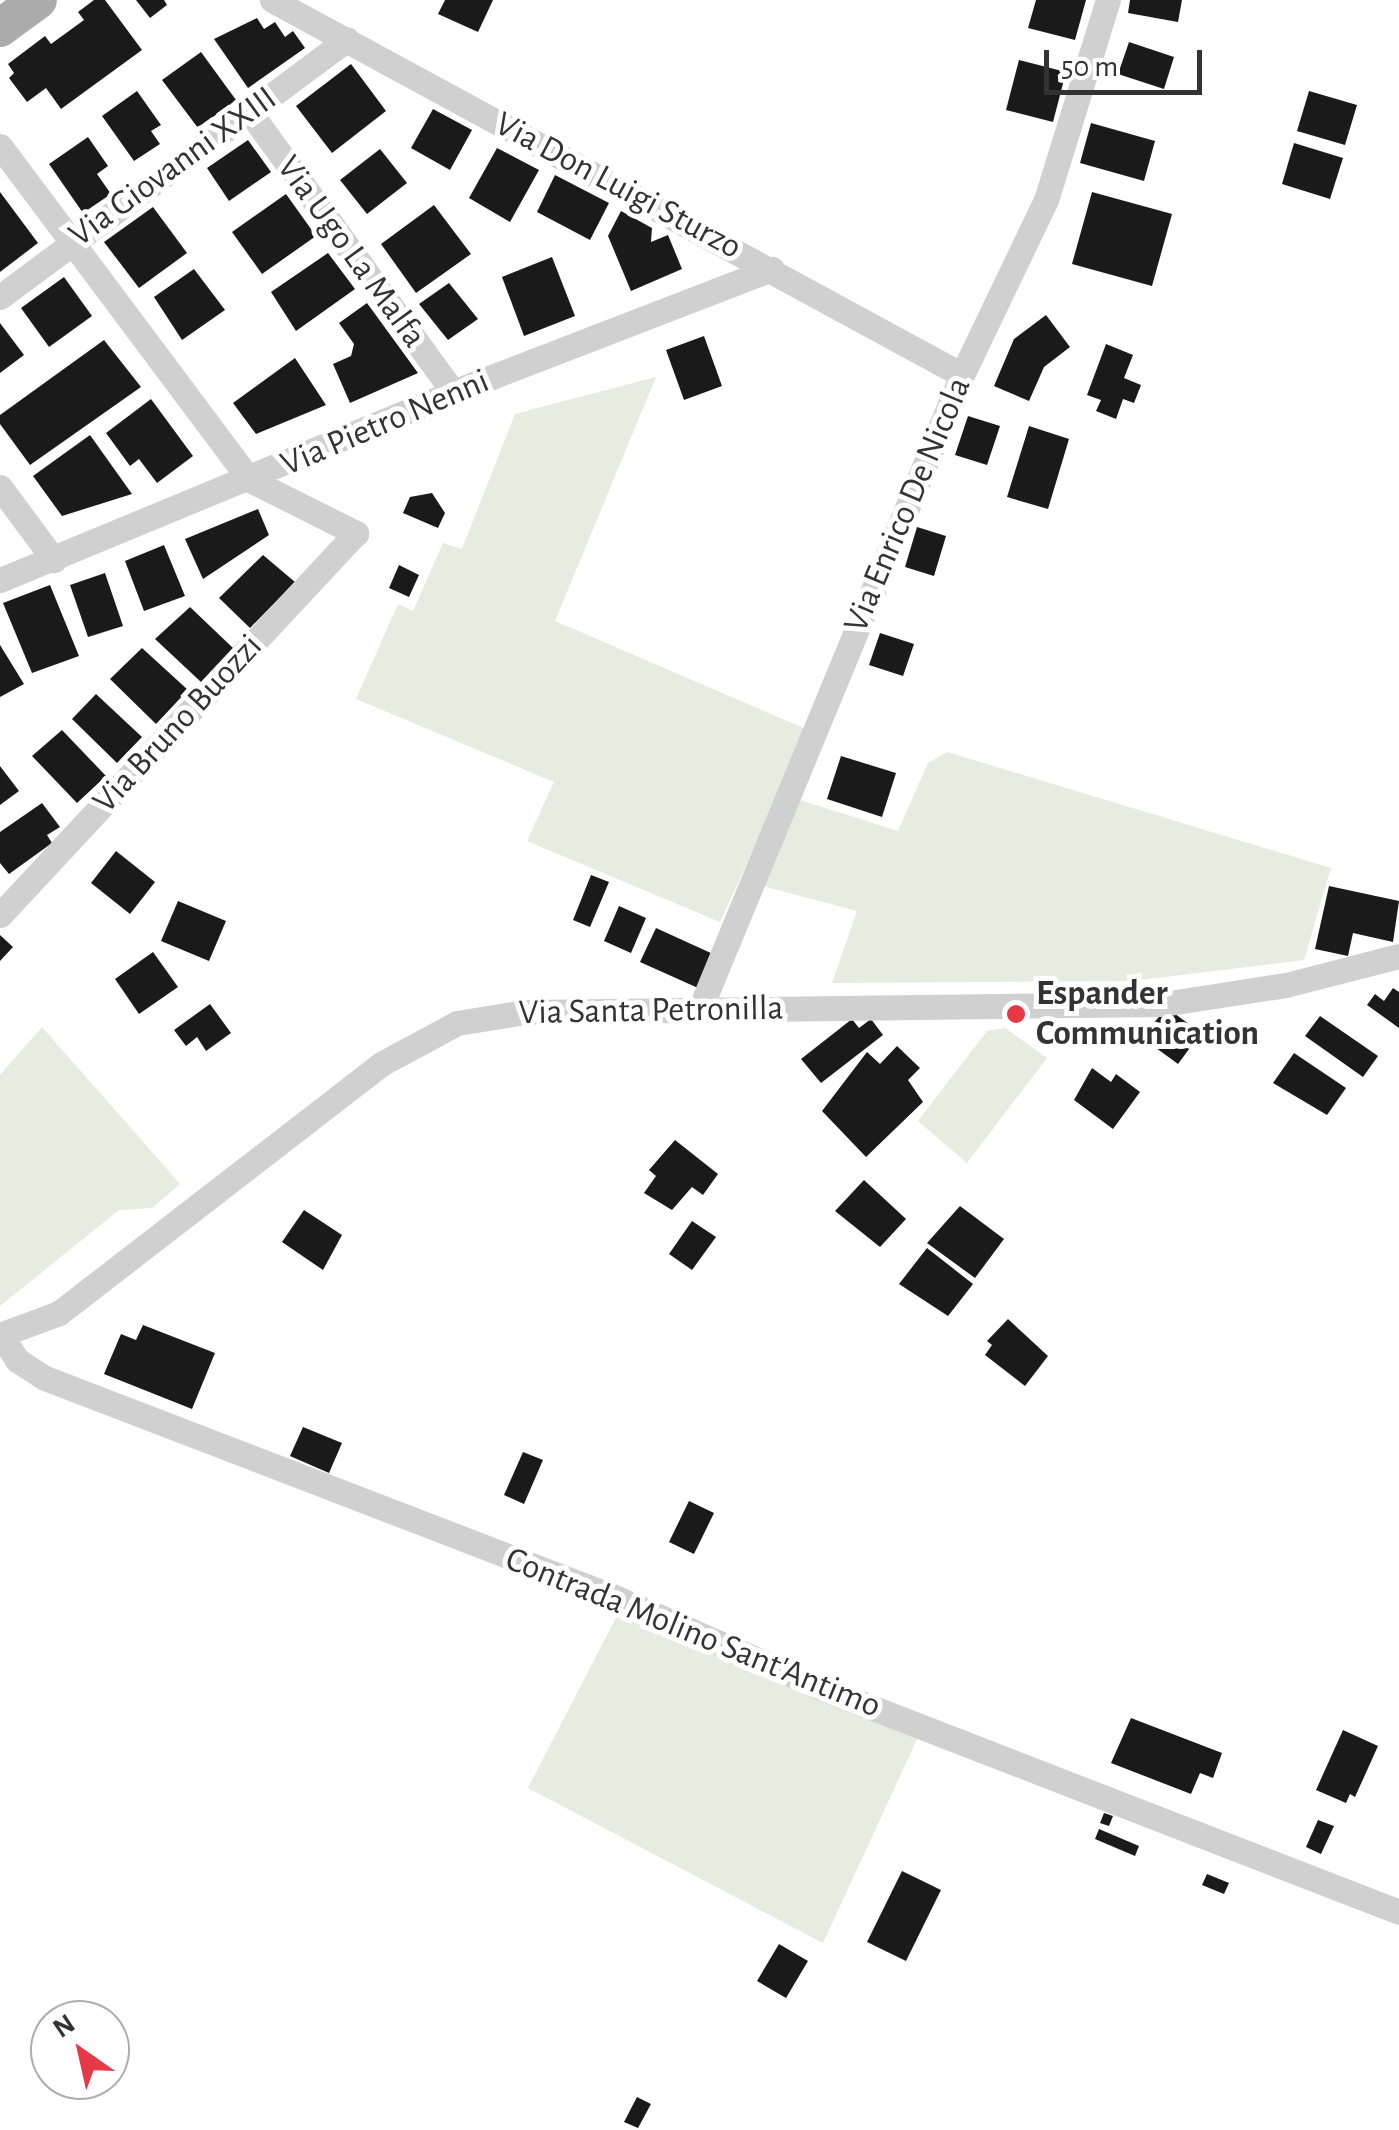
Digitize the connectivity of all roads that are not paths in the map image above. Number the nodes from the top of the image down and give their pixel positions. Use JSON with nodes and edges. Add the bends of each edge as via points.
{"nodes":[{"id":1,"x":38,"y":0,"type":"edge"},
{"id":2,"x":272,"y":0,"type":"edge"},
{"id":3,"x":1108,"y":0,"type":"edge"},
{"id":4,"x":0,"y":28,"type":"edge"},
{"id":5,"x":347,"y":39,"type":"junction"},
{"id":6,"x":249,"y":111,"type":"junction"},
{"id":7,"x":0,"y":146,"type":"edge"},
{"id":8,"x":71,"y":242,"type":"junction"},
{"id":9,"x":772,"y":269,"type":"junction"},
{"id":10,"x":0,"y":296,"type":"edge"},
{"id":11,"x":962,"y":375,"type":"junction"},
{"id":12,"x":453,"y":392,"type":"junction"},
{"id":13,"x":250,"y":480,"type":"junction"},
{"id":14,"x":0,"y":487,"type":"edge"},
{"id":15,"x":54,"y":560,"type":"junction"},
{"id":16,"x":0,"y":580,"type":"edge"},
{"id":17,"x":0,"y":915,"type":"edge"},
{"id":18,"x":1399,"y":956,"type":"edge"},
{"id":19,"x":700,"y":1009,"type":"junction"},
{"id":20,"x":1,"y":1335,"type":"edge"},
{"id":21,"x":1399,"y":1912,"type":"edge"}],
"edges":[{"from":1,"to":4,"type":"main road"},
{"from":2,"to":5,"type":"street","name":"Via Don Luigi Sturzo"},
{"from":3,"to":11,"type":"street","name":"Via Enrico De Nicola","via":[[1046,200]]},
{"from":5,"to":6,"type":"street","name":"Via Giovanni XXIII"},
{"from":5,"to":9,"type":"street","name":"Via Don Luigi Sturzo"},
{"from":6,"to":8,"type":"street","name":"Via Giovanni XXIII"},
{"from":6,"to":12,"type":"street","name":"Via Ugo La Malfa"},
{"from":7,"to":8,"type":"street"},
{"from":8,"to":10,"type":"street","name":"Via Giovanni XXIII"},
{"from":8,"to":13,"type":"street"},
{"from":9,"to":11,"type":"street","name":"Via Don Luigi Sturzo"},
{"from":9,"to":12,"type":"street","name":"Via Pietro Nenni"},
{"from":11,"to":19,"type":"street","name":"Via Enrico De Nicola"},
{"from":12,"to":13,"type":"street","name":"Via Pietro Nenni"},
{"from":13,"to":15,"type":"street","name":"Via Pietro Nenni"},
{"from":13,"to":17,"type":"street","name":"Via Bruno Buozzi","via":[[356,532]]},
{"from":14,"to":15,"type":"street"},
{"from":15,"to":16,"type":"street","name":"Via Pietro Nenni"},
{"from":18,"to":19,"type":"street","name":"Via Santa Petronilla","via":[[1286,985],[1163,1004]]},
{"from":19,"to":20,"type":"street","name":"Via Santa Petronilla","via":[[488,1015],[418,1040],[59,1313]]},
{"from":20,"to":21,"type":"street","name":"Contrada Molino Sant'Antimo","via":[[18,1360],[45,1378],[612,1596],[819,1687]]}]}
